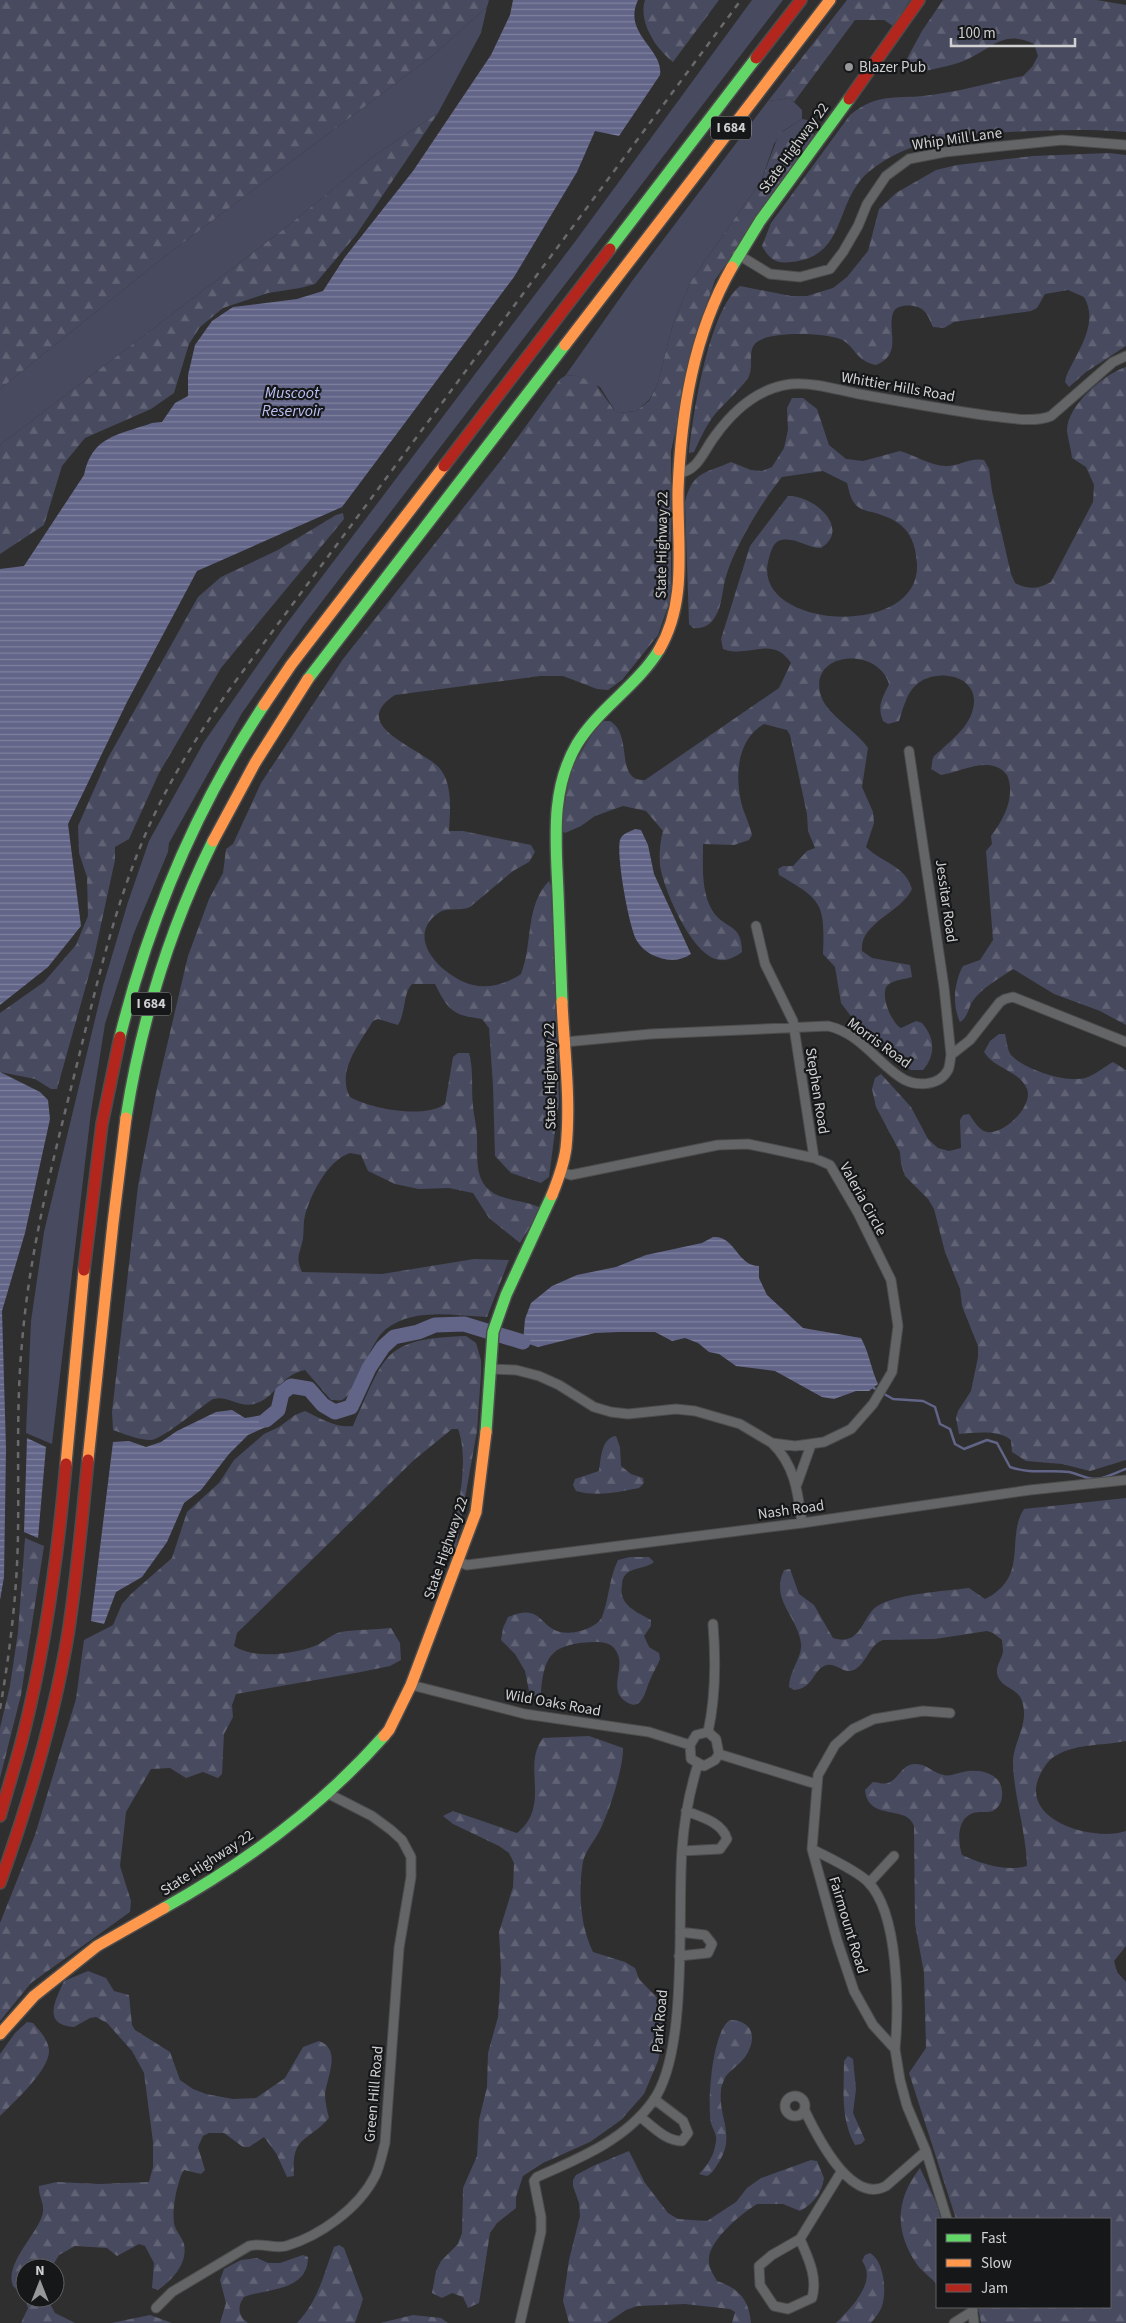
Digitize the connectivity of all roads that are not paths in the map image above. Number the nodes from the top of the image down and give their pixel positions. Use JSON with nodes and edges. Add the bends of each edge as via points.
{"nodes":[{"id":1,"x":801,"y":0,"type":"edge"},
{"id":2,"x":830,"y":0,"type":"edge"},
{"id":3,"x":918,"y":0,"type":"edge"},
{"id":4,"x":1126,"y":145,"type":"edge"},
{"id":5,"x":737,"y":254,"type":"junction"},
{"id":6,"x":1126,"y":356,"type":"edge"},
{"id":7,"x":679,"y":472,"type":"junction"},
{"id":8,"x":909,"y":751,"type":"dead end"},
{"id":9,"x":756,"y":926,"type":"dead end"},
{"id":10,"x":793,"y":1028,"type":"junction"},
{"id":11,"x":565,"y":1042,"type":"junction"},
{"id":12,"x":1126,"y":1042,"type":"edge"},
{"id":13,"x":951,"y":1055,"type":"junction"},
{"id":14,"x":814,"y":1158,"type":"junction"},
{"id":15,"x":561,"y":1172,"type":"junction"},
{"id":16,"x":489,"y":1369,"type":"junction"},
{"id":17,"x":772,"y":1443,"type":"junction"},
{"id":18,"x":811,"y":1445,"type":"junction"},
{"id":19,"x":1126,"y":1480,"type":"edge"},
{"id":20,"x":797,"y":1484,"type":"junction"},
{"id":21,"x":802,"y":1523,"type":"junction"},
{"id":22,"x":459,"y":1562,"type":"junction"},
{"id":23,"x":714,"y":1624,"type":"dead end"},
{"id":24,"x":411,"y":1685,"type":"junction"},
{"id":25,"x":950,"y":1713,"type":"dead end"},
{"id":26,"x":708,"y":1732,"type":"junction"},
{"id":27,"x":690,"y":1745,"type":"junction"},
{"id":28,"x":719,"y":1754,"type":"junction"},
{"id":29,"x":698,"y":1764,"type":"junction"},
{"id":30,"x":816,"y":1784,"type":"junction"},
{"id":31,"x":327,"y":1793,"type":"junction"},
{"id":32,"x":686,"y":1811,"type":"junction"},
{"id":33,"x":0,"y":1816,"type":"edge"},
{"id":34,"x":812,"y":1848,"type":"junction"},
{"id":35,"x":682,"y":1851,"type":"junction"},
{"id":36,"x":894,"y":1856,"type":"dead end"},
{"id":37,"x":0,"y":1883,"type":"edge"},
{"id":38,"x":869,"y":1883,"type":"junction"},
{"id":39,"x":680,"y":1932,"type":"junction"},
{"id":40,"x":679,"y":1956,"type":"junction"},
{"id":41,"x":0,"y":2034,"type":"edge"},
{"id":42,"x":895,"y":2049,"type":"junction"},
{"id":43,"x":654,"y":2099,"type":"junction"},
{"id":44,"x":805,"y":2111,"type":"dead end"},
{"id":45,"x":640,"y":2117,"type":"junction"},
{"id":46,"x":926,"y":2151,"type":"junction"},
{"id":47,"x":841,"y":2172,"type":"junction"},
{"id":48,"x":947,"y":2218,"type":"edge"},
{"id":49,"x":800,"y":2239,"type":"junction"},
{"id":50,"x":156,"y":2308,"type":"dead end"},
{"id":51,"x":972,"y":2309,"type":"edge"},
{"id":52,"x":520,"y":2323,"type":"edge"},
{"id":53,"x":954,"y":2323,"type":"edge"},
{"id":54,"x":974,"y":2323,"type":"edge"}],
"edges":[{"from":1,"to":33,"type":"main road","number":"I 684","via":[[291,665],[240,742],[177,863],[145,947],[110,1079],[95,1178],[45,1631],[28,1717]]},
{"from":2,"to":37,"type":"main road","number":"I 684","via":[[309,678],[250,769],[198,872],[153,996],[132,1084],[61,1677],[39,1766]]},
{"from":3,"to":5,"type":"main road","name":"State Highway 22"},
{"from":4,"to":5,"type":"street","name":"Whip Mill Lane","via":[[1062,140],[945,152],[909,159],[886,176],[830,269],[800,278],[770,274]]},
{"from":5,"to":7,"type":"main road","name":"State Highway 22","via":[[716,297],[694,363]]},
{"from":6,"to":7,"type":"street","name":"Whittier Hills Road","via":[[1113,362],[1044,419],[1017,419],[948,410],[805,384],[772,388],[736,411],[696,465],[686,472]]},
{"from":7,"to":11,"type":"main road","name":"State Highway 22","via":[[679,584],[667,635],[643,672],[595,719],[577,743],[558,792],[555,839]]},
{"from":8,"to":13,"type":"street","name":"Jessitar Road"},
{"from":9,"to":10,"type":"street","name":"Stephen Road","via":[[765,964],[793,1021]]},
{"from":10,"to":11,"type":"street","name":"Morris Road","via":[[651,1034]]},
{"from":10,"to":13,"type":"street","name":"Morris Road","via":[[828,1026],[842,1029],[900,1078],[919,1085],[938,1081],[948,1070]]},
{"from":10,"to":14,"type":"street","name":"Stephen Road"},
{"from":11,"to":15,"type":"main road","name":"State Highway 22","via":[[567,1134]]},
{"from":12,"to":13,"type":"street","name":"Morris Road","via":[[1013,997],[1000,1002],[970,1040]]},
{"from":14,"to":15,"type":"street","name":"Valeria Circle","via":[[748,1144],[718,1145],[571,1175]]},
{"from":14,"to":18,"type":"street","name":"Valeria Circle","via":[[830,1165],[858,1213],[891,1280],[898,1326],[892,1372],[873,1404],[851,1428]]},
{"from":15,"to":16,"type":"main road","name":"State Highway 22","via":[[496,1321]]},
{"from":16,"to":17,"type":"street","name":"Valeria Circle","via":[[516,1370],[539,1376],[594,1407],[611,1412],[628,1414],[676,1410],[717,1416],[740,1424]]},
{"from":16,"to":22,"type":"main road","name":"State Highway 22","via":[[479,1495]]},
{"from":17,"to":18,"type":"street","name":"Valeria Circle"},
{"from":17,"to":20,"type":"street","name":"Valeria Circle","via":[[789,1466]]},
{"from":18,"to":20,"type":"street","name":"Valeria Circle"},
{"from":19,"to":21,"type":"street","name":"Nash Road","via":[[1030,1490]]},
{"from":20,"to":21,"type":"street","name":"Valeria Circle"},
{"from":21,"to":22,"type":"street","name":"Nash Road","via":[[519,1559],[466,1565]]},
{"from":22,"to":24,"type":"main road","name":"State Highway 22"},
{"from":23,"to":26,"type":"street","via":[[716,1681]]},
{"from":24,"to":27,"type":"street","name":"Wild Oaks Road","via":[[525,1714],[649,1732]]},
{"from":24,"to":31,"type":"main road","name":"State Highway 22","via":[[397,1716],[379,1742]]},
{"from":25,"to":30,"type":"street","name":"Fairmount Road","via":[[924,1711],[874,1719],[853,1730],[836,1745]]},
{"from":26,"to":27,"type":"street","via":[[696,1735]]},
{"from":26,"to":28,"type":"street","via":[[716,1739]]},
{"from":27,"to":29,"type":"street","via":[[691,1759]]},
{"from":28,"to":29,"type":"street","via":[[710,1764]]},
{"from":28,"to":30,"type":"street"},
{"from":29,"to":32,"type":"street","name":"Park Road"},
{"from":30,"to":34,"type":"street","name":"Fairmount Road"},
{"from":31,"to":41,"type":"main road","name":"State Highway 22","via":[[277,1835],[224,1872],[76,1961],[34,1996]]},
{"from":31,"to":50,"type":"street","name":"Green Hill Road","via":[[372,1816],[391,1830],[402,1840],[411,1857],[412,1878],[399,1948],[381,2161],[375,2176],[357,2201],[330,2224],[284,2246],[249,2246],[172,2292]]},
{"from":32,"to":35,"type":"street","name":"Park Road"},
{"from":32,"to":35,"type":"street","via":[[720,1828],[726,1839],[720,1849]]},
{"from":34,"to":38,"type":"street"},
{"from":34,"to":42,"type":"street","name":"Fairmount Road","via":[[854,1991],[873,2026]]},
{"from":35,"to":39,"type":"street","name":"Park Road"},
{"from":36,"to":38,"type":"street"},
{"from":38,"to":42,"type":"street","via":[[884,1908],[891,1937],[897,1990]]},
{"from":39,"to":40,"type":"street","name":"Park Road"},
{"from":39,"to":40,"type":"street","via":[[705,1935],[712,1944],[708,1953]]},
{"from":40,"to":43,"type":"street","name":"Park Road","via":[[670,2064]]},
{"from":42,"to":46,"type":"street","via":[[907,2106]]},
{"from":43,"to":45,"type":"street","name":"Park Road"},
{"from":43,"to":45,"type":"street","via":[[683,2121],[688,2133],[685,2138],[674,2141],[665,2137]]},
{"from":44,"to":47,"type":"street"},
{"from":45,"to":52,"type":"street","name":"Park Road","via":[[593,2153],[534,2181],[541,2232]]},
{"from":46,"to":47,"type":"street","via":[[881,2189],[865,2190]]},
{"from":46,"to":48,"type":"street"},
{"from":47,"to":49,"type":"street"},
{"from":49,"to":49,"type":"street","via":[[772,2254],[759,2266],[760,2285],[774,2306],[788,2309],[812,2298],[815,2285]]},
{"from":51,"to":53,"type":"street"},
{"from":51,"to":54,"type":"street"}]}
